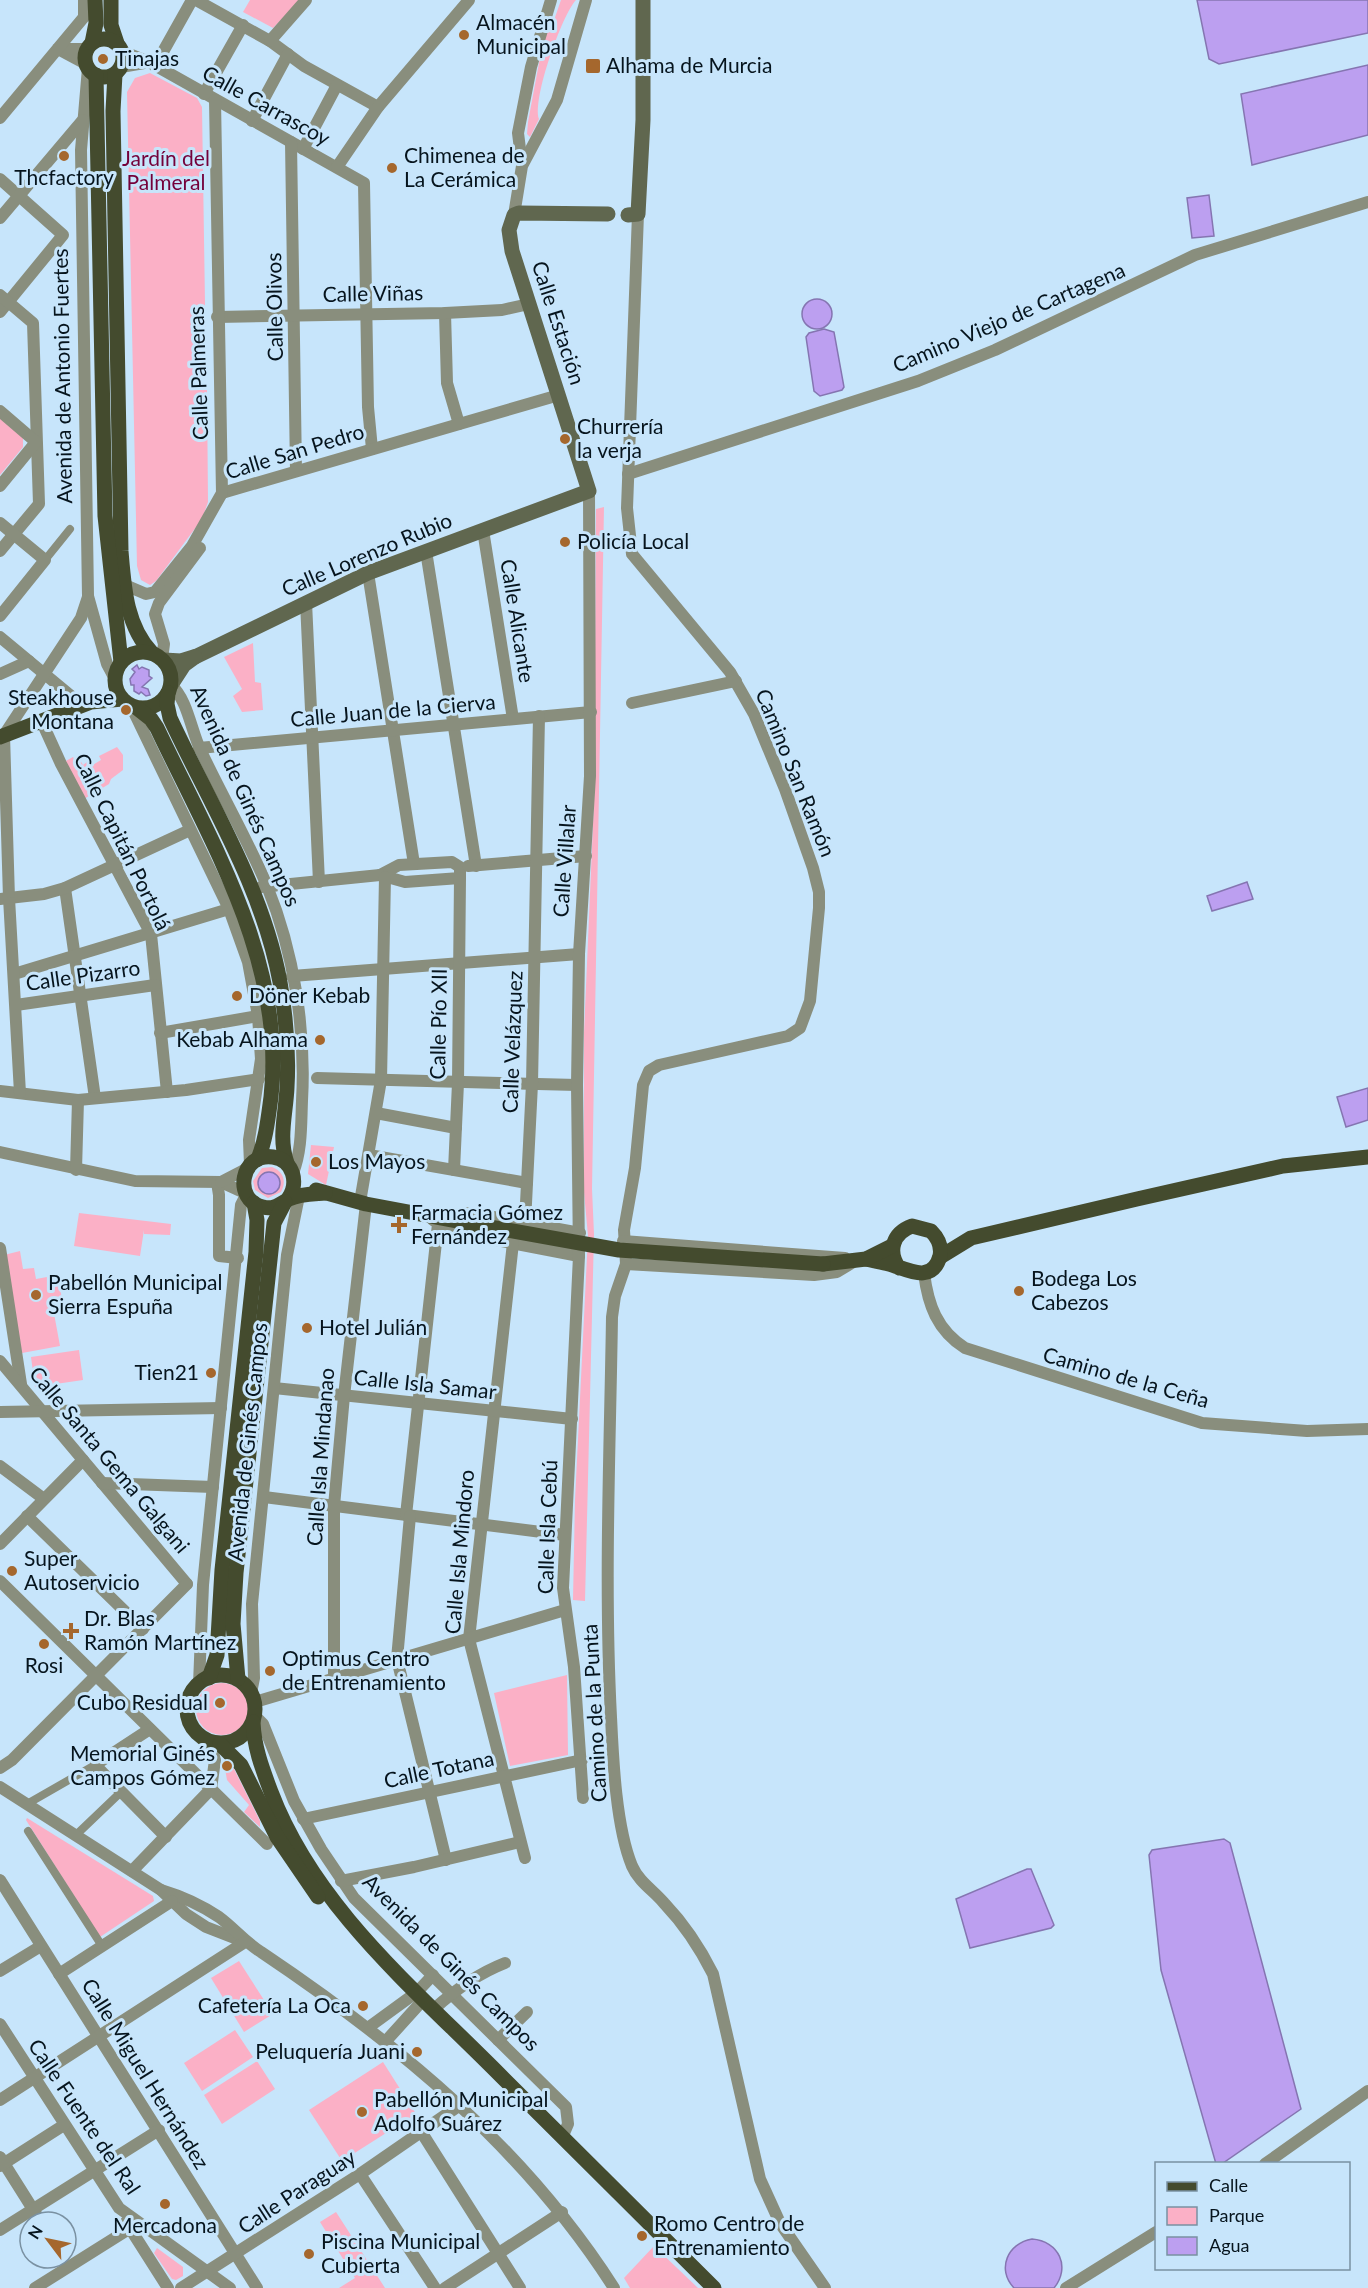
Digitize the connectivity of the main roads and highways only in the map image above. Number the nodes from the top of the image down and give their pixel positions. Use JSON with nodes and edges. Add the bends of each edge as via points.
{"nodes":[{"id":1,"x":95,"y":0,"type":"edge"},
{"id":2,"x":111,"y":0,"type":"edge"},
{"id":3,"x":643,"y":0,"type":"edge"},
{"id":4,"x":120,"y":47,"type":"junction"},
{"id":5,"x":90,"y":60,"type":"junction"},
{"id":6,"x":118,"y":70,"type":"junction"},
{"id":7,"x":608,"y":214,"type":"dead end"},
{"id":8,"x":633,"y":215,"type":"road end"},
{"id":9,"x":589,"y":491,"type":"joint"},
{"id":10,"x":197,"y":656,"type":"junction"},
{"id":11,"x":159,"y":658,"type":"junction"},
{"id":12,"x":121,"y":662,"type":"junction"},
{"id":13,"x":115,"y":679,"type":"junction"},
{"id":14,"x":170,"y":689,"type":"junction"},
{"id":15,"x":87,"y":704,"type":"junction"},
{"id":16,"x":130,"y":704,"type":"junction"},
{"id":17,"x":2,"y":736,"type":"edge"},
{"id":18,"x":1368,"y":1157,"type":"edge"},
{"id":19,"x":252,"y":1164,"type":"junction"},
{"id":20,"x":291,"y":1171,"type":"junction"},
{"id":21,"x":325,"y":1193,"type":"junction"},
{"id":22,"x":248,"y":1197,"type":"junction"},
{"id":23,"x":290,"y":1199,"type":"junction"},
{"id":24,"x":936,"y":1236,"type":"junction"},
{"id":25,"x":971,"y":1239,"type":"junction"},
{"id":26,"x":892,"y":1246,"type":"junction"},
{"id":27,"x":940,"y":1257,"type":"junction"},
{"id":28,"x":861,"y":1260,"type":"junction"},
{"id":29,"x":899,"y":1268,"type":"junction"},
{"id":30,"x":238,"y":1679,"type":"junction"},
{"id":31,"x":204,"y":1681,"type":"junction"},
{"id":32,"x":254,"y":1708,"type":"junction"},
{"id":33,"x":215,"y":1743,"type":"junction"},
{"id":34,"x":400,"y":1975,"type":"junction"},
{"id":35,"x":714,"y":2288,"type":"edge"}],
"edges":[{"from":1,"to":5,"type":"main road","name":"Avenida de Antonio Fuertes"},
{"from":2,"to":4,"type":"main road","via":[[111,25]]},
{"from":3,"to":8,"type":"main road","via":[[643,108]]},
{"from":4,"to":5,"type":"main road","via":[[107,39]]},
{"from":4,"to":6,"type":"main road"},
{"from":5,"to":6,"type":"main road","via":[[106,77]]},
{"from":5,"to":12,"type":"main road","name":"Avenida de Antonio Fuertes","via":[[105,516]]},
{"from":6,"to":11,"type":"main road","via":[[113,103],[121,551],[135,631]]},
{"from":7,"to":9,"type":"main road","name":"Calle Estación","via":[[514,215],[509,230],[512,251]]},
{"from":9,"to":10,"type":"main road","name":"Calle Lorenzo Rubio","via":[[368,573]]},
{"from":10,"to":11,"type":"main road","name":"Calle Lorenzo Rubio","via":[[181,661]]},
{"from":10,"to":14,"type":"main road","via":[[184,665]]},
{"from":11,"to":12,"type":"main road","via":[[131,654]]},
{"from":11,"to":14,"type":"main road","via":[[169,668]]},
{"from":12,"to":13,"type":"main road"},
{"from":13,"to":15,"type":"main road"},
{"from":13,"to":16,"type":"main road","via":[[117,692]]},
{"from":14,"to":16,"type":"main road","via":[[155,706]]},
{"from":14,"to":20,"type":"main road","name":"Avenida de Ginés Campos","via":[[166,704],[170,718],[259,887],[285,1018],[287,1088],[282,1138]]},
{"from":15,"to":16,"type":"main road"},
{"from":15,"to":17,"type":"main road"},
{"from":16,"to":19,"type":"main road","via":[[157,728],[230,881],[258,959],[273,1051],[264,1143]]},
{"from":18,"to":25,"type":"main road","via":[[1283,1166]]},
{"from":19,"to":20,"type":"main road","via":[[273,1157]]},
{"from":19,"to":22,"type":"main road","via":[[243,1180]]},
{"from":20,"to":21,"type":"main road","via":[[312,1189]]},
{"from":20,"to":23,"type":"main road","via":[[294,1189]]},
{"from":21,"to":23,"type":"main road"},
{"from":21,"to":28,"type":"main road","bridge":true,"via":[[437,1219],[619,1250],[823,1264]]},
{"from":22,"to":23,"type":"main road","via":[[270,1208]]},
{"from":22,"to":31,"type":"main road","name":"Avenida de Ginés Campos","via":[[257,1220],[256,1252],[222,1570],[217,1655]]},
{"from":23,"to":30,"type":"main road","name":"Avenida de Ginés Campos","via":[[274,1222],[236,1570],[233,1624]]},
{"from":24,"to":25,"type":"main road"},
{"from":24,"to":26,"type":"main road","via":[[926,1228],[912,1227],[899,1233]]},
{"from":24,"to":27,"type":"main road"},
{"from":25,"to":27,"type":"main road"},
{"from":26,"to":28,"type":"main road"},
{"from":26,"to":29,"type":"main road"},
{"from":27,"to":29,"type":"main road","via":[[924,1273],[915,1275]]},
{"from":28,"to":29,"type":"main road"},
{"from":30,"to":31,"type":"main road","via":[[228,1676]]},
{"from":30,"to":32,"type":"main road"},
{"from":31,"to":33,"type":"main road","via":[[190,1696],[188,1715],[196,1733]]},
{"from":32,"to":33,"type":"main road","via":[[237,1740]]},
{"from":32,"to":34,"type":"main road","name":"Avenida de Ginés Campos","via":[[257,1756],[287,1828],[332,1900]]},
{"from":33,"to":34,"type":"main road","name":"Avenida de Ginés Campos","via":[[241,1765],[302,1877],[337,1920]]},
{"from":34,"to":35,"type":"main road","name":"Avenida de Ginés Campos"}]}
